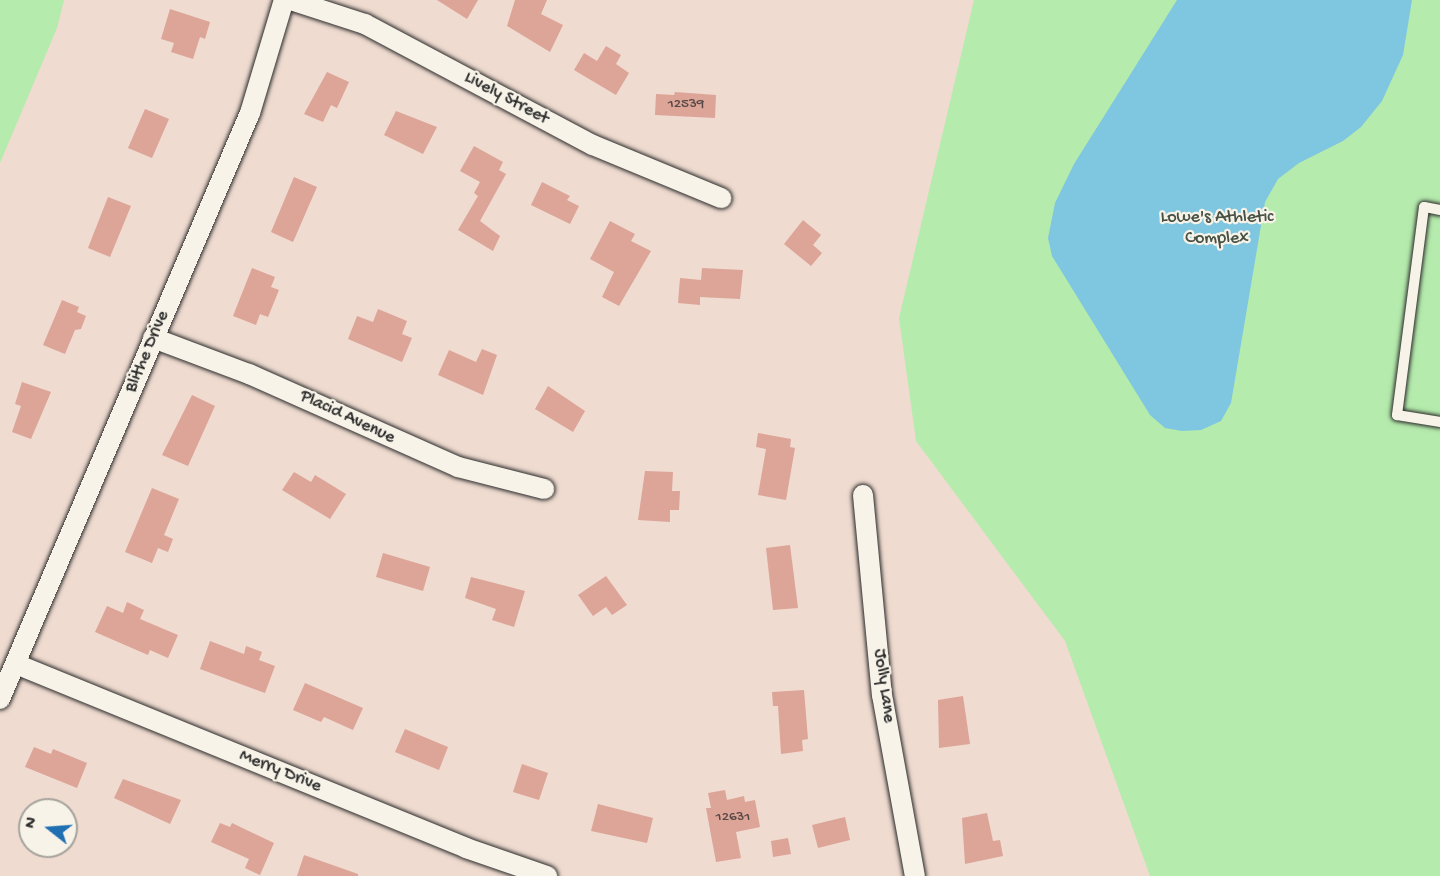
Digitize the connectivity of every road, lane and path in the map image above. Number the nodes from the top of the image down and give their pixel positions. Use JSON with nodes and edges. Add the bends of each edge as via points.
{"nodes":[{"id":1,"x":284,"y":0,"type":"edge"},
{"id":2,"x":291,"y":0,"type":"edge"},
{"id":3,"x":721,"y":198,"type":"dead end"},
{"id":4,"x":1440,"y":210,"type":"edge"},
{"id":5,"x":153,"y":338,"type":"junction"},
{"id":6,"x":1440,"y":422,"type":"edge"},
{"id":7,"x":544,"y":489,"type":"dead end"},
{"id":8,"x":862,"y":495,"type":"dead end"},
{"id":9,"x":16,"y":664,"type":"junction"},
{"id":10,"x":0,"y":699,"type":"edge"},
{"id":11,"x":547,"y":876,"type":"edge"},
{"id":12,"x":915,"y":876,"type":"edge"}],
"edges":[{"from":1,"to":5,"type":"street","name":"Blithe Drive","via":[[250,113]]},
{"from":2,"to":3,"type":"street","name":"Lively Street","via":[[365,24],[593,145]]},
{"from":4,"to":6,"type":"lane","via":[[1424,207],[1397,415]]},
{"from":5,"to":7,"type":"street","name":"Placid Avenue","via":[[249,374],[458,467]]},
{"from":5,"to":9,"type":"street","name":"Blithe Drive"},
{"from":8,"to":12,"type":"street","name":"Jolly Lane","via":[[882,694]]},
{"from":9,"to":10,"type":"street","name":"Blithe Drive"},
{"from":9,"to":11,"type":"street","name":"Merry Drive","via":[[466,848]]}]}
